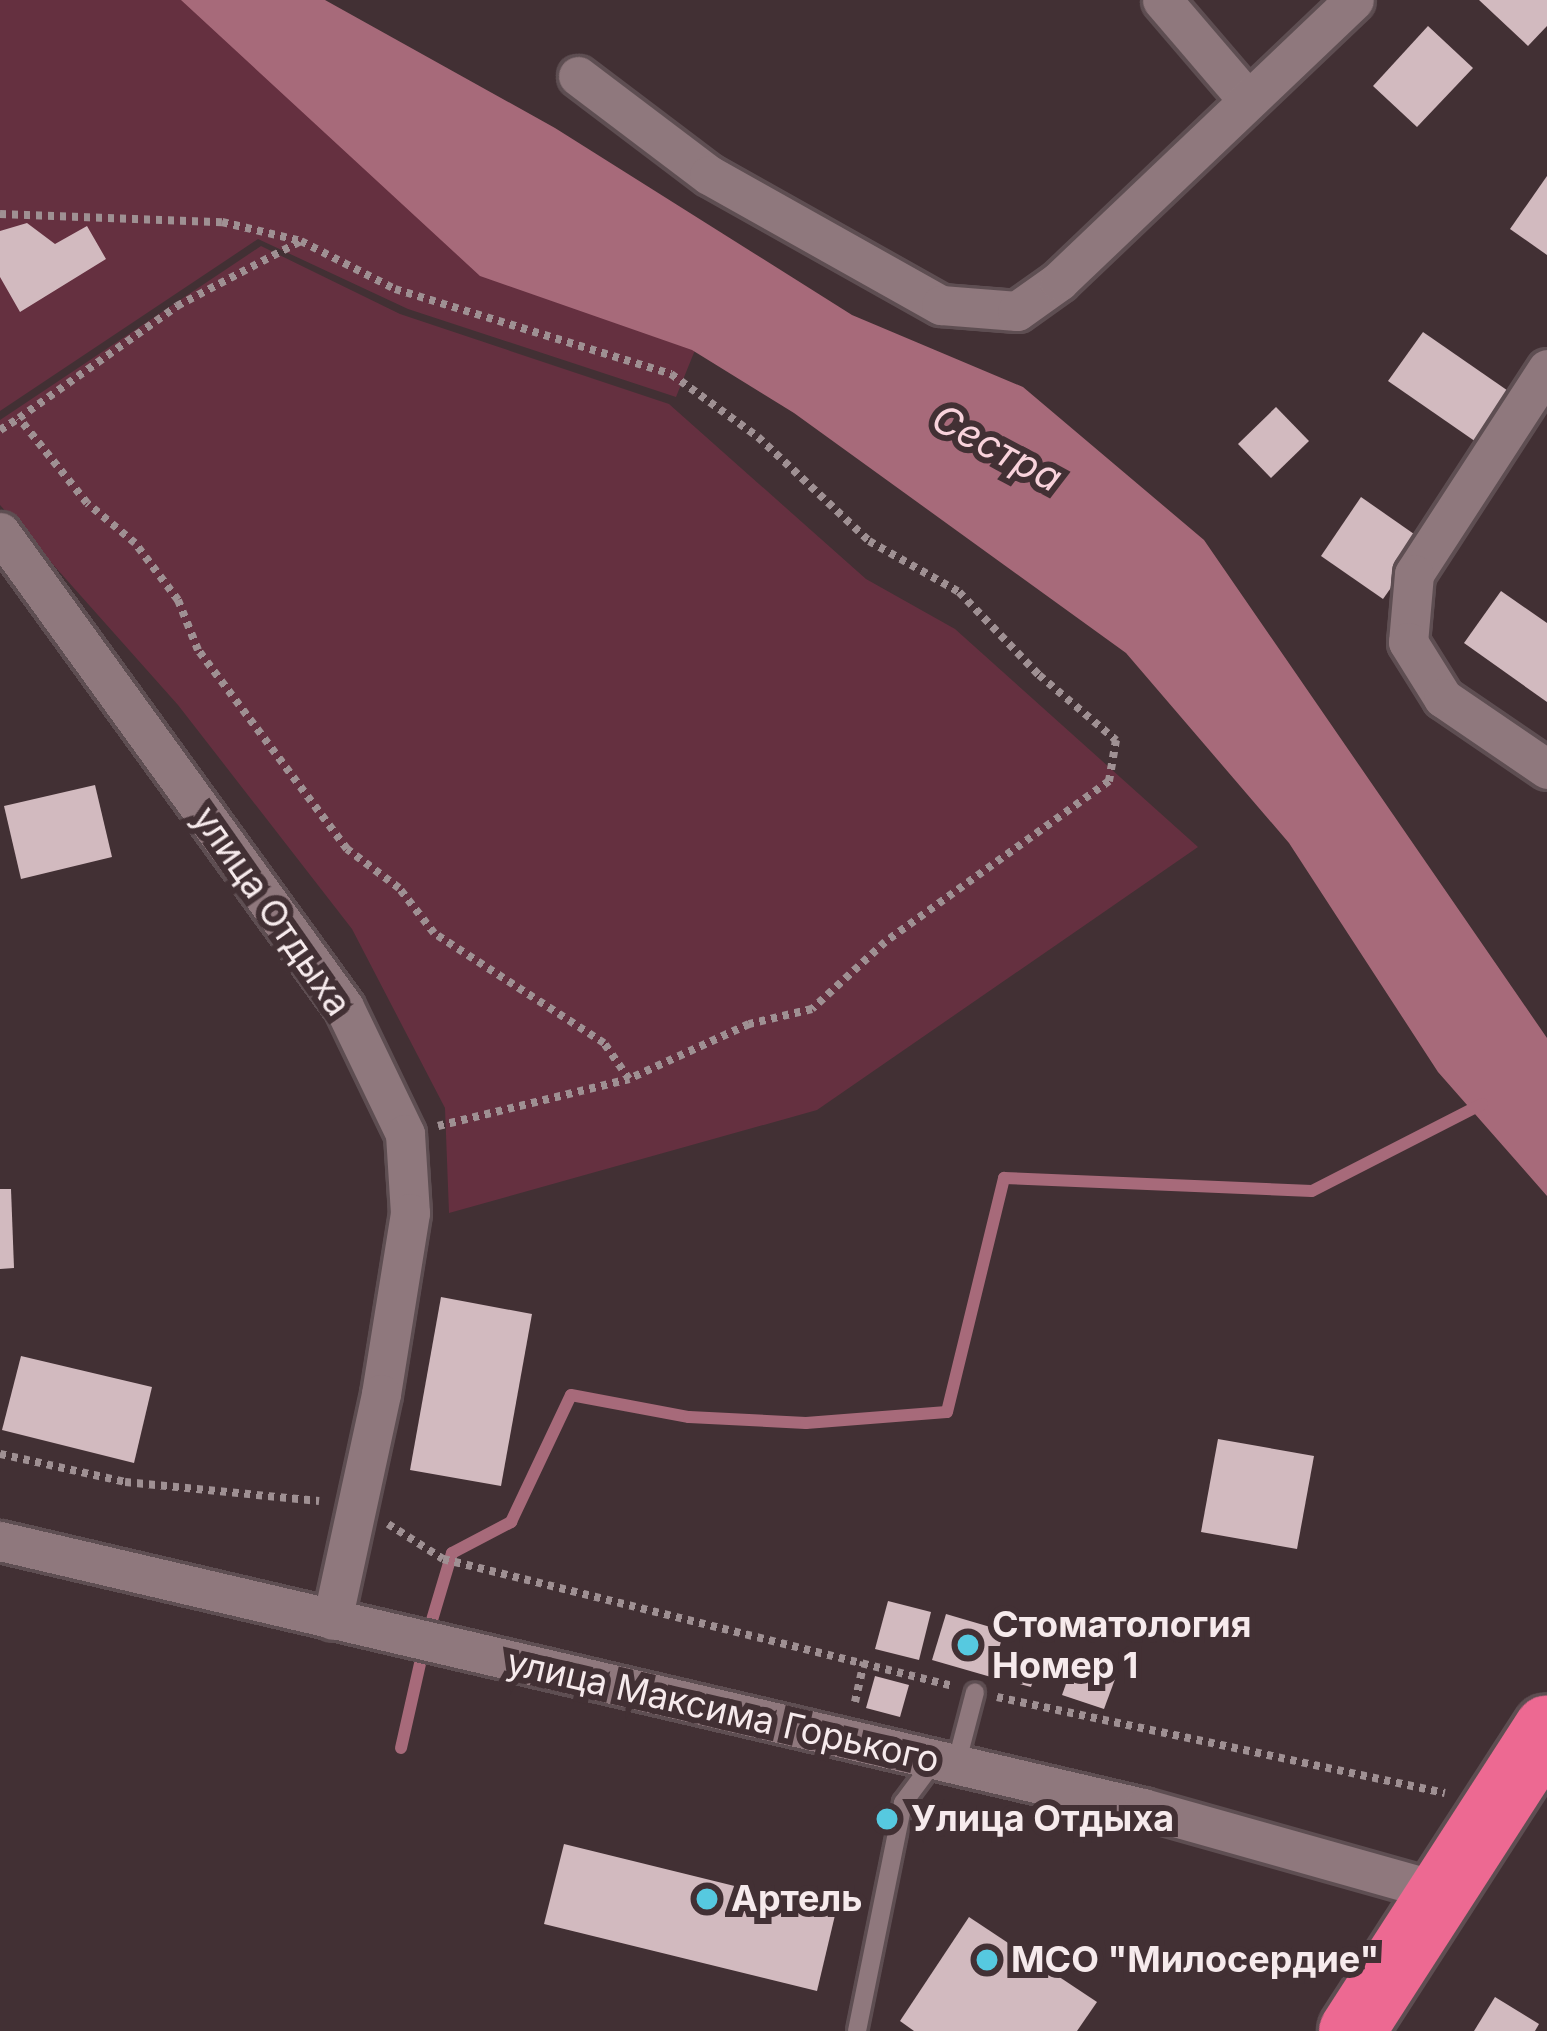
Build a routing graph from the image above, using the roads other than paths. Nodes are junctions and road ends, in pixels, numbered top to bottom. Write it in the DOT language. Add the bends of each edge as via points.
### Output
graph roads {
  1 [pos="1162,0"];
  2 [pos="1354,0"];
  3 [pos="578,76"];
  4 [pos="1245,98"];
  5 [pos="1547,369"];
  6 [pos="0,532"];
  7 [pos="1547,769"];
  8 [pos="0,1541"];
  9 [pos="332,1620"];
  10 [pos="975,1692"];
  11 [pos="1547,1728"];
  12 [pos="945,1762"];
  13 [pos="1442,1892"];
  14 [pos="857,2031"];
  15 [pos="1352,2031"];
  1 -- 4 [label="street"];
  2 -- 4 [label="street"];
  3 -- 4 [label="street" via="709,175 941,305 1017,311 1059,280"];
  5 -- 7 [label="street" via="1414,574 1408,642 1443,698"];
  6 -- 9 [label="street, улица Отдыха" via="344,1007 405,1134 410,1213"];
  8 -- 9 [label="street, улица Максима Горького"];
  9 -- 12 [label="street, улица Максима Горького"];
  10 -- 12 [label="lane"];
  11 -- 13 [label="highway"];
  12 -- 13 [label="street, улица Максима Горького" via="1271,1840"];
  12 -- 14 [label="lane" via="903,1803"];
  13 -- 15 [label="highway"];
}
